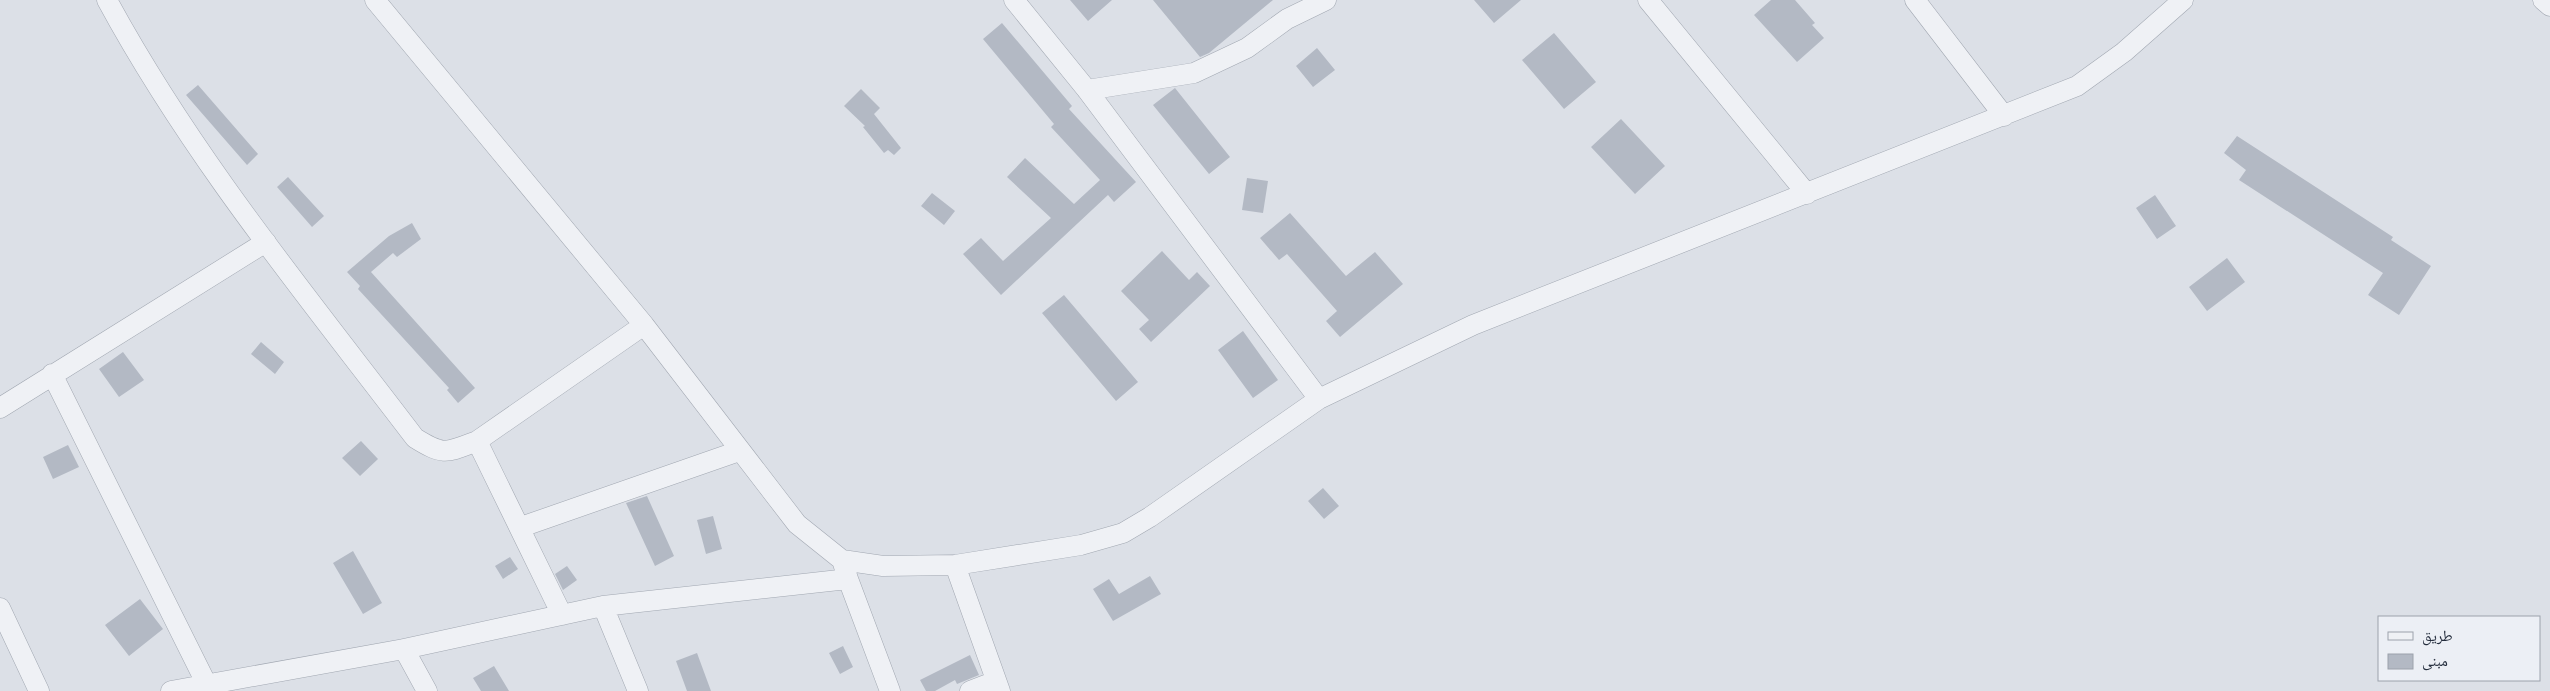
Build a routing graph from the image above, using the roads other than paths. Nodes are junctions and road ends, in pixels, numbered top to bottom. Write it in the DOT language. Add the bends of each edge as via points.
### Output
graph roads {
  1 [pos="107,0"];
  2 [pos="375,0"];
  3 [pos="1014,0"];
  4 [pos="1326,0"];
  5 [pos="1648,0"];
  6 [pos="1915,0"];
  7 [pos="2183,0"];
  8 [pos="2543,0"];
  9 [pos="2550,6"];
  10 [pos="1087,90"];
  11 [pos="2004,116"];
  12 [pos="1807,194"];
  13 [pos="266,242"];
  14 [pos="644,325"];
  15 [pos="52,374"];
  16 [pos="1319,399"];
  17 [pos="0,408"];
  18 [pos="477,441"];
  19 [pos="739,451"];
  20 [pos="521,527"];
  21 [pos="955,565"];
  22 [pos="845,569"];
  23 [pos="603,606"];
  24 [pos="0,608"];
  25 [pos="562,615"];
  26 [pos="404,649"];
  27 [pos="267,683"];
  28 [pos="998,686"];
  29 [pos="208,688"];
  30 [pos="39,691"];
  31 [pos="171,691"];
  32 [pos="427,691"];
  33 [pos="638,691"];
  34 [pos="890,691"];
  35 [pos="970,691"];
  1 -- 13 [label="street" via="166,103"];
  2 -- 14 [label="street"];
  3 -- 10 [label="street"];
  4 -- 10 [label="street" via="1287,19 1247,48 1194,73"];
  5 -- 12 [label="street"];
  6 -- 11 [label="street"];
  7 -- 11 [label="street" via="2124,52 2077,86"];
  8 -- 9 [label="street"];
  10 -- 16 [label="street"];
  11 -- 12 [label="street"];
  12 -- 16 [label="street" via="1473,325"];
  13 -- 15 [label="street"];
  13 -- 18 [label="street" via="414,438 436,451 453,450"];
  14 -- 18 [label="street"];
  14 -- 19 [label="street"];
  15 -- 17 [label="street"];
  15 -- 29 [label="street"];
  16 -- 21 [label="street" via="1123,533 1081,545"];
  18 -- 20 [label="street"];
  19 -- 20 [label="street"];
  19 -- 22 [label="street" via="797,524"];
  20 -- 25 [label="street"];
  21 -- 22 [label="street"];
  21 -- 28 [label="street"];
  22 -- 23 [label="street"];
  22 -- 34 [label="street"];
  23 -- 25 [label="street"];
  23 -- 33 [label="street"];
  24 -- 30 [label="street"];
  25 -- 26 [label="street"];
  26 -- 27 [label="street"];
  26 -- 32 [label="street"];
  27 -- 29 [label="street"];
  28 -- 35 [label="street"];
  29 -- 31 [label="street"];
}
